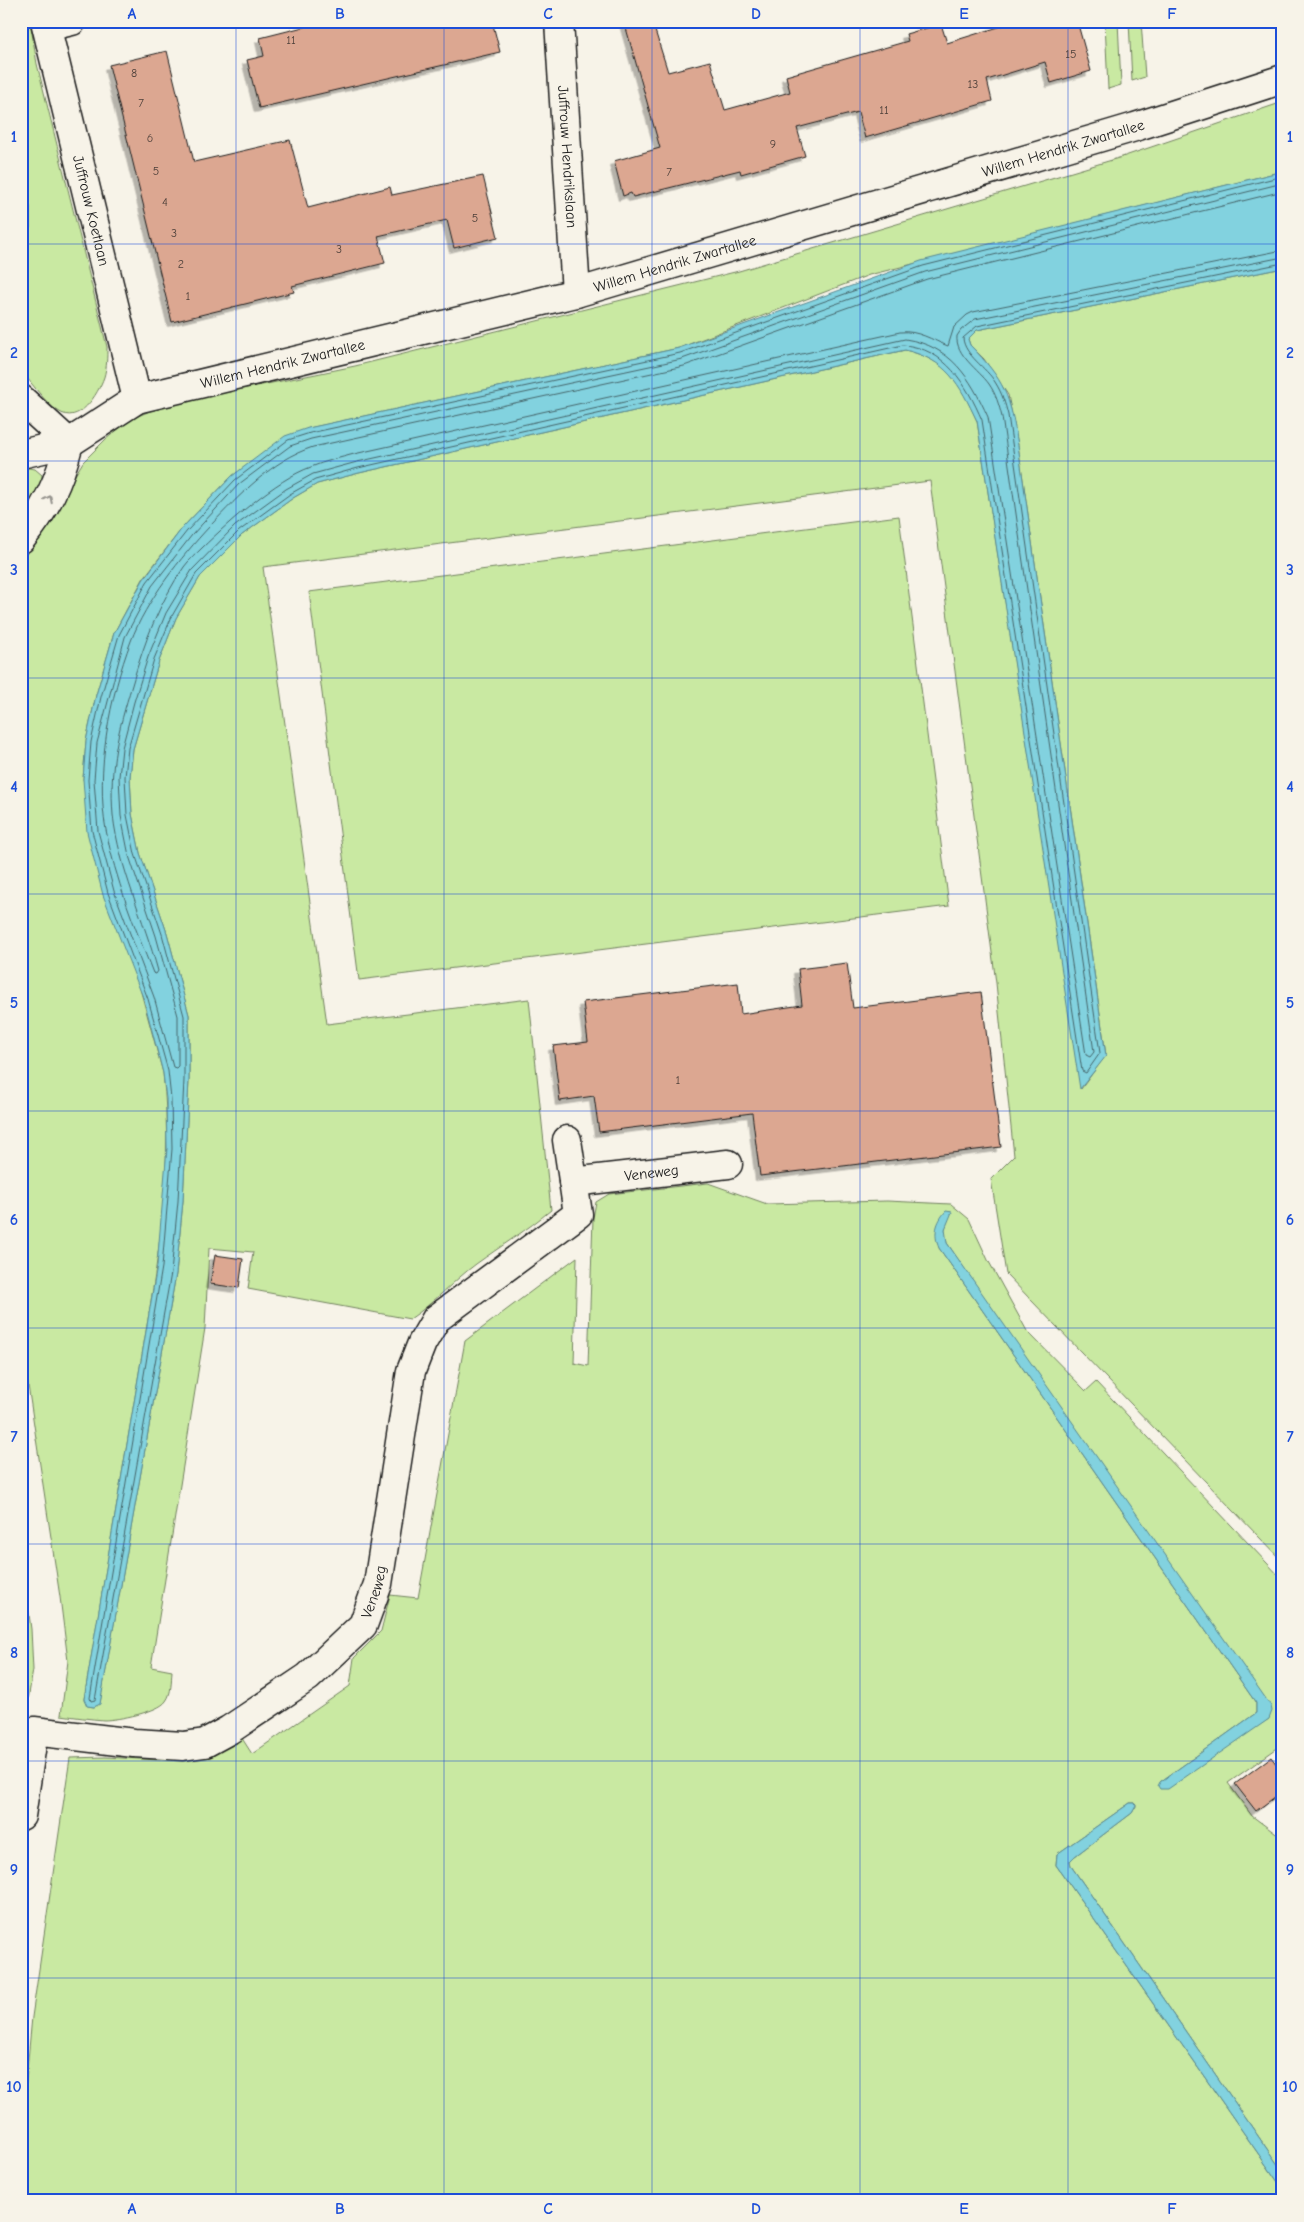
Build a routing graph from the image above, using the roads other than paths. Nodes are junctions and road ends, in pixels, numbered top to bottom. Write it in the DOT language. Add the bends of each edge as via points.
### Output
graph roads {
  1 [pos="559,21"];
  2 [pos="55,23"];
  3 [pos="1283,79"];
  4 [pos="576,293"];
  5 [pos="21,399"];
  6 [pos="137,399"];
  7 [pos="69,443"];
  8 [pos="21,454"];
  9 [pos="21,539"];
  10 [pos="567,1140"];
  11 [pos="728,1164"];
  12 [pos="573,1182"];
  13 [pos="21,1816"];
  1 -- 4 [label="street, Juffrouw Hendrikslaan"];
  2 -- 6 [label="street, Juffrouw Koetlaan"];
  3 -- 4 [label="street, Willem Hendrik Zwartallee" via="1135,127"];
  4 -- 6 [label="street, Willem Hendrik Zwartallee"];
  5 -- 7 [label="street"];
  6 -- 7 [label="street, Willem Hendrik Zwartallee"];
  7 -- 8 [label="street, Willem Hendrik Zwartallee"];
  9 -- 7 [label="street, one-way" via="48,502 63,468"];
  10 -- 12 [label="street, Veneweg"];
  11 -- 12 [label="street, Veneweg"];
  12 -- 13 [label="street, Veneweg" via="578,1214 436,1319 422,1342 411,1371 378,1584 363,1625 308,1677 205,1743 183,1746 134,1744 34,1731"];
}
